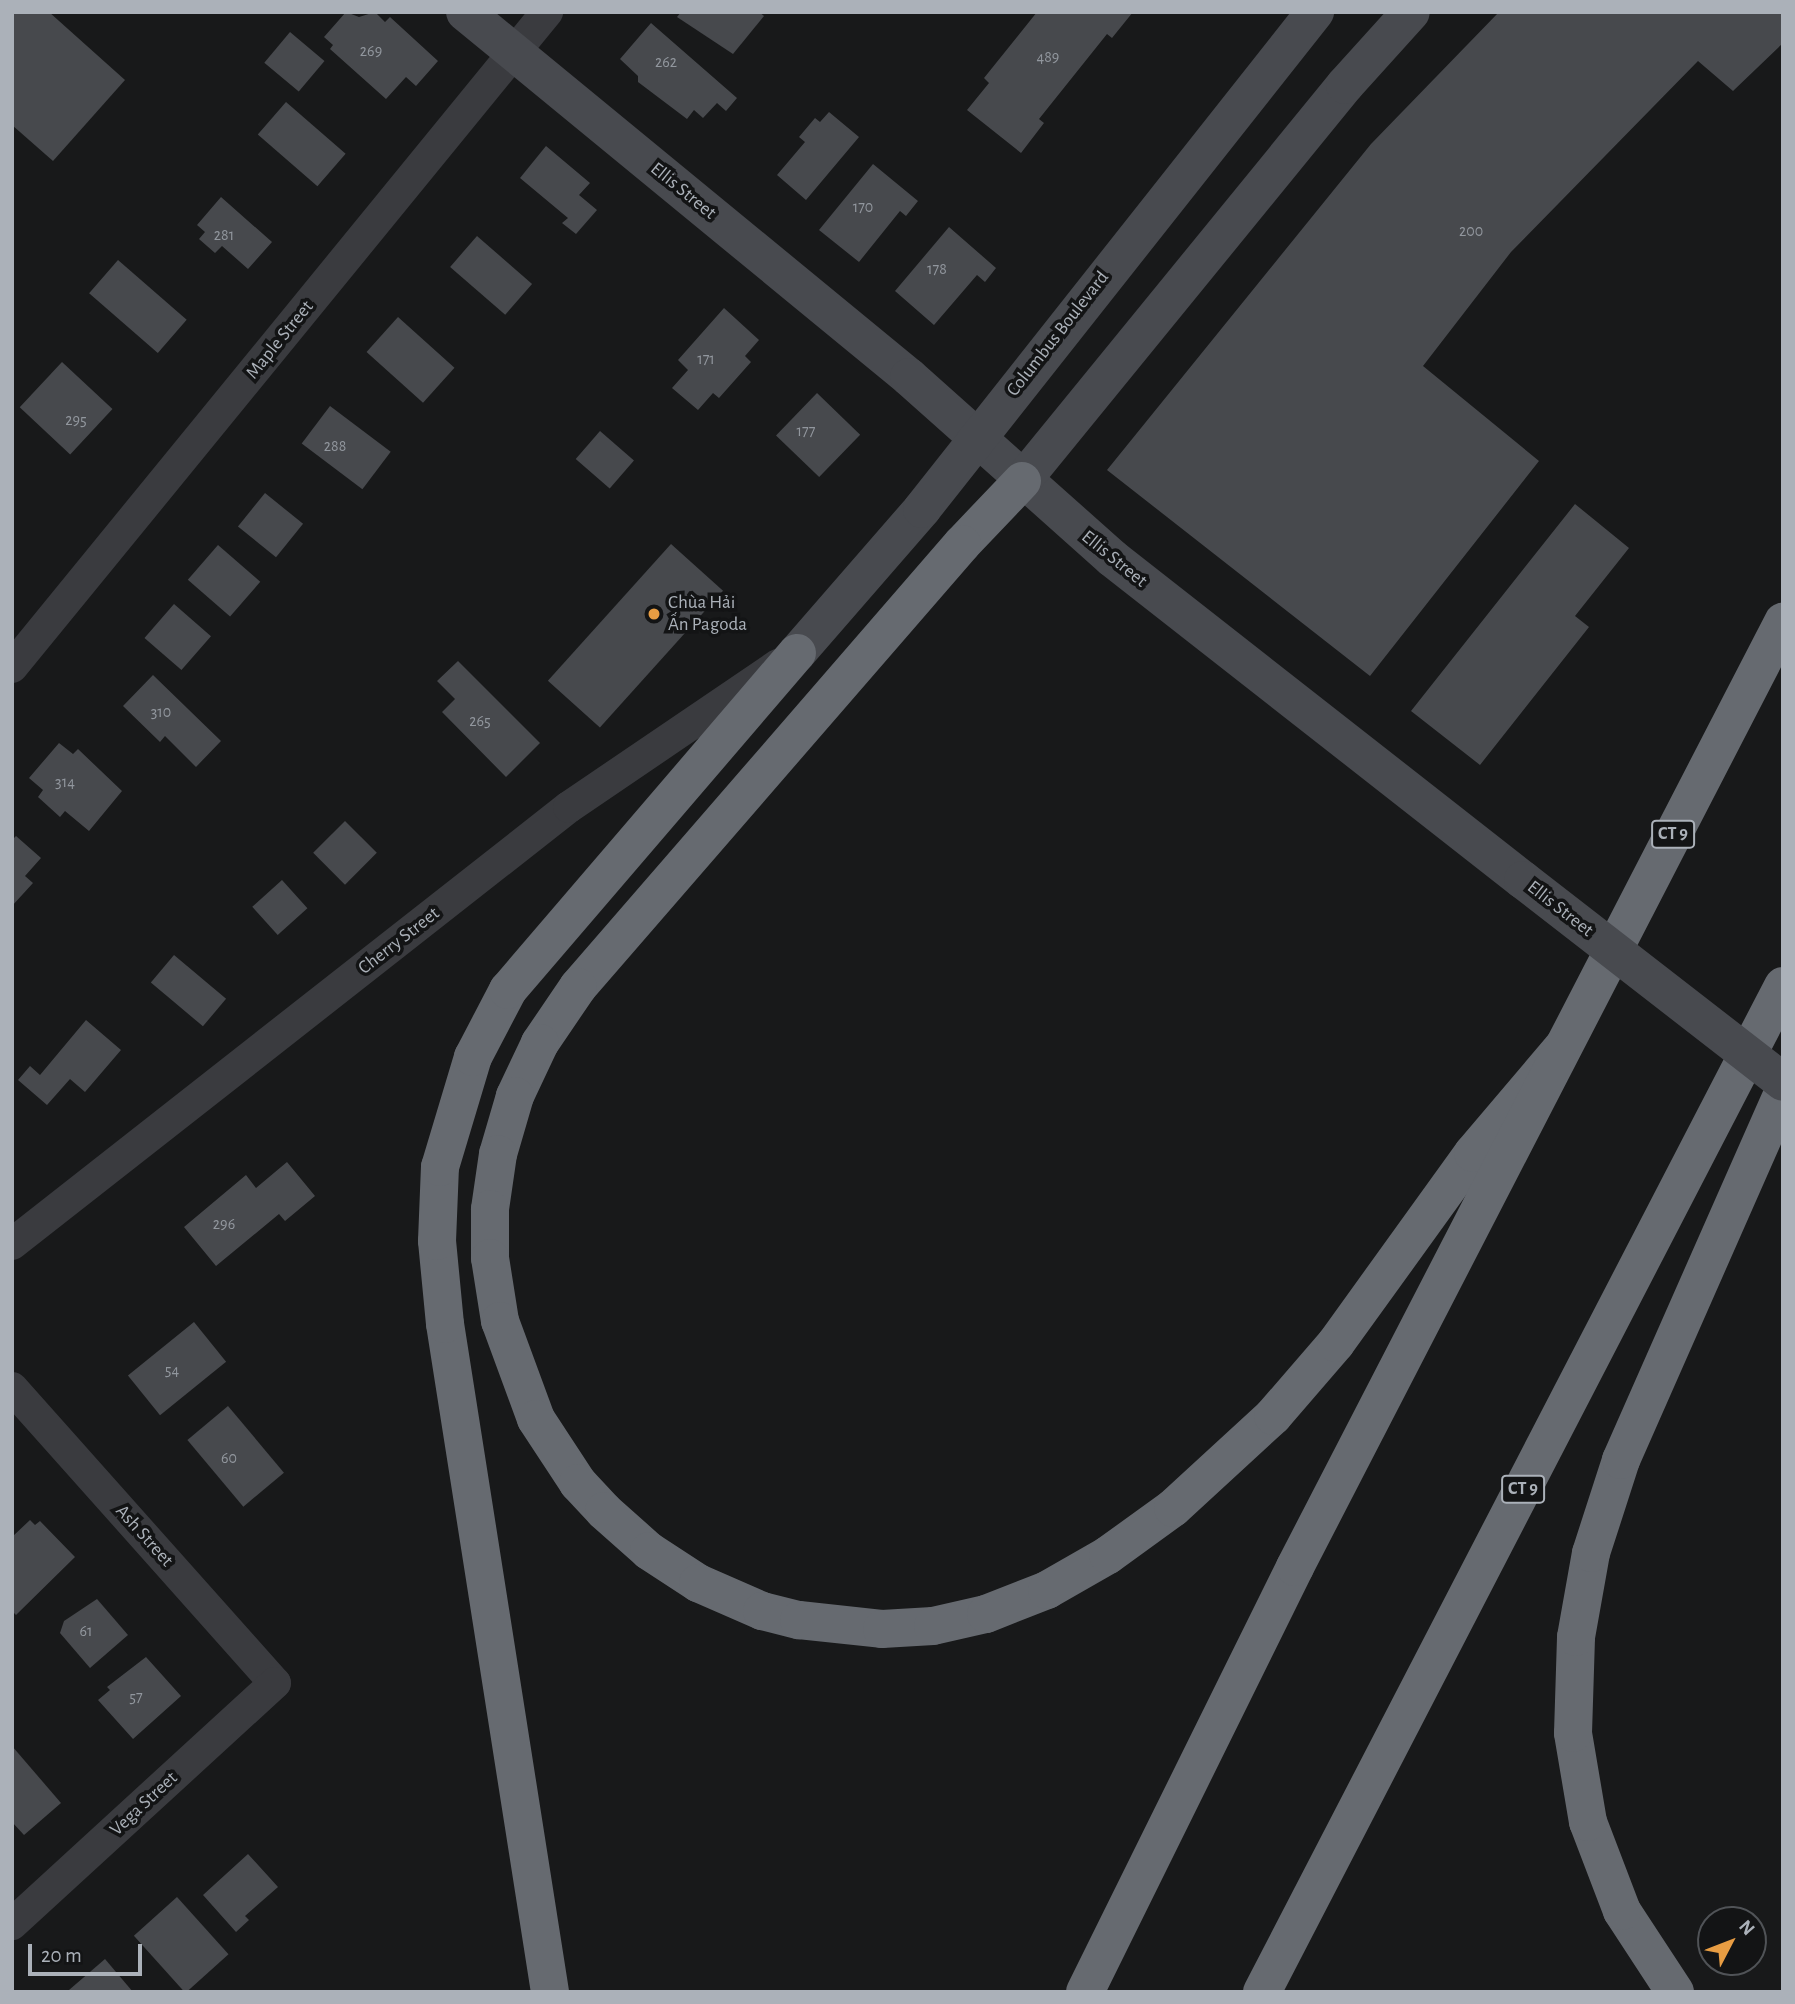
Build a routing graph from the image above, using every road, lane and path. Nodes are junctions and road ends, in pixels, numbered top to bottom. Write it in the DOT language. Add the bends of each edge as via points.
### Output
graph roads {
  1 [pos="465,12"];
  2 [pos="547,12"];
  3 [pos="1315,12"];
  4 [pos="1411,12"];
  5 [pos="515,52"];
  6 [pos="976,439"];
  7 [pos="1023,481"];
  8 [pos="1783,622"];
  9 [pos="797,653"];
  10 [pos="12,667"];
  11 [pos="1783,986"];
  12 [pos="1563,1047"];
  13 [pos="1783,1082"];
  14 [pos="1783,1093"];
  15 [pos="12,1244"];
  16 [pos="12,1388"];
  17 [pos="275,1684"];
  18 [pos="12,1924"];
  19 [pos="550,1992"];
  20 [pos="1085,1992"];
  21 [pos="1262,1992"];
  22 [pos="1675,1992"];
  1 -- 5 [label="street, Ellis Street"];
  2 -- 5 [label="street, Maple Street"];
  3 -- 6 [label="street, Columbus Boulevard"];
  4 -- 7 [label="street" via="1345,85"];
  5 -- 6 [label="street, Ellis Street" via="909,377"];
  5 -- 10 [label="street, Maple Street"];
  6 -- 7 [label="street, Ellis Street"];
  6 -- 9 [label="street, Columbus Boulevard"];
  7 -- 12 [label="highway" via="962,544 578,987 540,1043 519,1086 493,1176 490,1232 495,1298 506,1345 536,1419 578,1483 604,1511 649,1551 698,1583 762,1611 799,1620 872,1629 933,1626 986,1614 1047,1590 1108,1555 1173,1508 1273,1416 1336,1343 1472,1153"];
  7 -- 13 [label="street, Ellis Street, bridge" via="1154,593"];
  8 -- 12 [label="highway, CT 9"];
  9 -- 15 [label="street, Cherry Street" via="578,801"];
  9 -- 19 [label="highway" via="508,990 473,1057 440,1167 437,1241 445,1324"];
  11 -- 21 [label="highway, CT 9"];
  12 -- 20 [label="highway, CT 9" via="1295,1566"];
  14 -- 22 [label="highway" via="1621,1460 1591,1553 1576,1637 1573,1733 1588,1822 1622,1911"];
  16 -- 17 [label="street, Ash Street"];
  17 -- 18 [label="street, Vega Street"];
}
